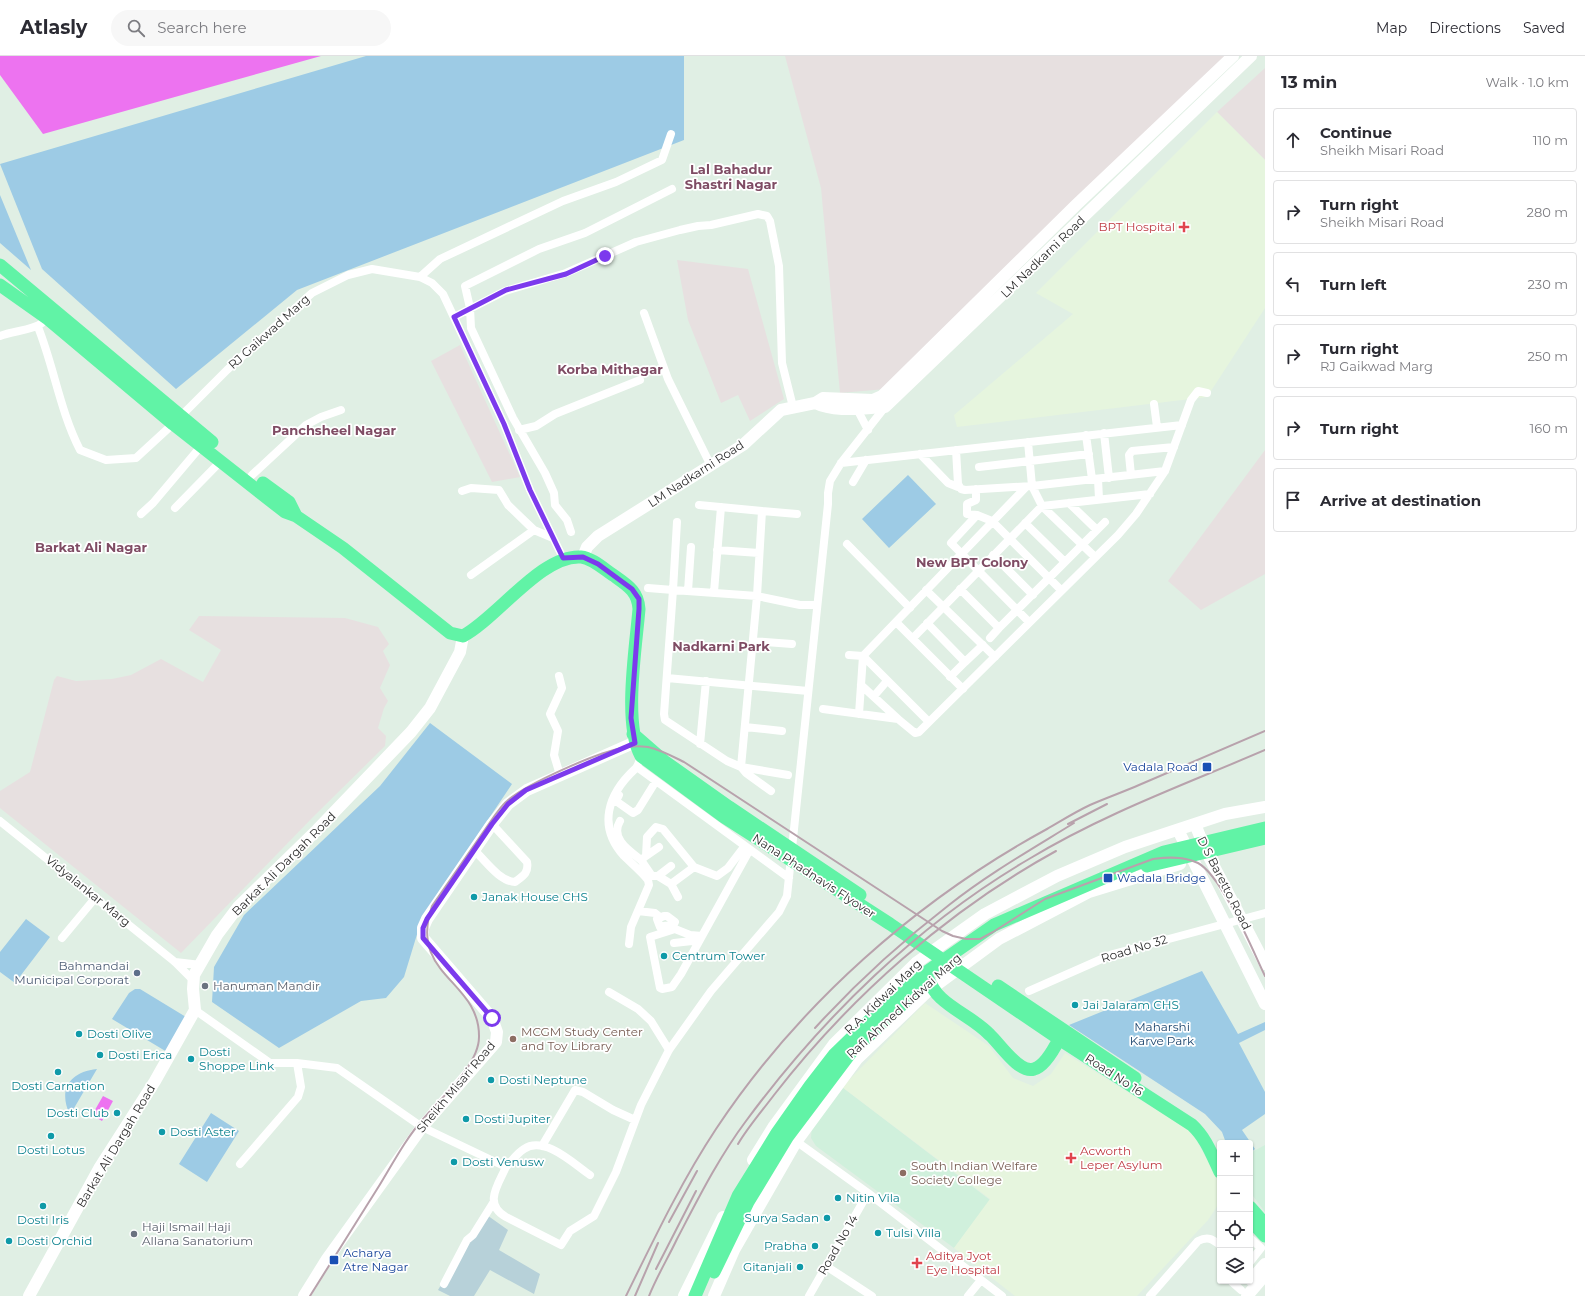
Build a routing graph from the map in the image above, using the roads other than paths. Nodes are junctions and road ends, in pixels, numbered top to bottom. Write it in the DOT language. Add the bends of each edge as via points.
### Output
graph roads {
  1 [pos="1233,56"];
  2 [pos="1251,56"];
  3 [pos="671,134"];
  4 [pos="672,189"];
  5 [pos="0,265"];
  6 [pos="420,277"];
  7 [pos="0,284"];
  8 [pos="470,308"];
  9 [pos="644,313"];
  10 [pos="454,317"];
  11 [pos="47,319"];
  12 [pos="0,336"];
  13 [pos="915,370"];
  14 [pos="640,380"];
  15 [pos="1207,393"];
  16 [pos="816,403"];
  17 [pos="881,403"];
  18 [pos="1154,404"];
  19 [pos="793,407"];
  20 [pos="857,409"];
  21 [pos="341,410"];
  22 [pos="177,420"];
  23 [pos="1182,425"];
  24 [pos="1157,426"];
  25 [pos="519,430"];
  26 [pos="868,430"];
  27 [pos="1104,433"];
  28 [pos="1086,435"];
  29 [pos="1028,442"];
  30 [pos="202,445"];
  31 [pos="1174,447"];
  32 [pos="956,450"];
  33 [pos="920,454"];
  34 [pos="1089,454"];
  35 [pos="222,460"];
  36 [pos="866,460"];
  37 [pos="1030,461"];
  38 [pos="841,463"];
  39 [pos="711,466"];
  40 [pos="979,467"];
  41 [pos="1165,471"];
  42 [pos="252,475"];
  43 [pos="1132,475"];
  44 [pos="1109,478"];
  45 [pos="1095,479"];
  46 [pos="853,482"];
  47 [pos="1029,486"];
  48 [pos="958,487"];
  49 [pos="976,489"];
  50 [pos="462,491"];
  51 [pos="1150,494"];
  52 [pos="1100,499"];
  53 [pos="1069,503"];
  54 [pos="699,505"];
  55 [pos="1042,506"];
  56 [pos="721,507"];
  57 [pos="176,508"];
  58 [pos="762,511"];
  59 [pos="141,514"];
  60 [pos="797,514"];
  61 [pos="977,515"];
  62 [pos="296,516"];
  63 [pos="992,521"];
  64 [pos="677,522"];
  65 [pos="1105,522"];
  66 [pos="1025,523"];
  67 [pos="534,530"];
  68 [pos="1097,530"];
  69 [pos="571,532"];
  70 [pos="553,538"];
  71 [pos="1010,538"];
  72 [pos="847,544"];
  73 [pos="1082,545"];
  74 [pos="691,547"];
  75 [pos="717,550"];
  76 [pos="759,553"];
  77 [pos="961,554"];
  78 [pos="993,555"];
  79 [pos="583,557"];
  80 [pos="1095,557"];
  81 [pos="563,558"];
  82 [pos="1065,562"];
  83 [pos="978,571"];
  84 [pos="471,575"];
  85 [pos="1049,578"];
  86 [pos="648,588"];
  87 [pos="960,588"];
  88 [pos="673,590"];
  89 [pos="926,590"];
  90 [pos="1061,590"];
  91 [pos="688,591"];
  92 [pos="714,592"];
  93 [pos="1032,595"];
  94 [pos="757,596"];
  95 [pos="817,605"];
  96 [pos="943,606"];
  97 [pos="910,608"];
  98 [pos="1017,610"];
  99 [pos="896,622"];
  100 [pos="1029,622"];
  101 [pos="927,623"];
  102 [pos="999,628"];
  103 [pos="463,636"];
  104 [pos="913,638"];
  105 [pos="990,638"];
  106 [pos="753,641"];
  107 [pos="792,644"];
  108 [pos="983,645"];
  109 [pos="849,655"];
  110 [pos="863,656"];
  111 [pos="995,657"];
  112 [pos="965,662"];
  113 [pos="558,676"];
  114 [pos="950,677"];
  115 [pos="667,678"];
  116 [pos="706,681"];
  117 [pos="888,681"];
  118 [pos="861,685"];
  119 [pos="749,686"];
  120 [pos="962,689"];
  121 [pos="808,691"];
  122 [pos="874,696"];
  123 [pos="823,709"];
  124 [pos="859,714"];
  125 [pos="898,719"];
  126 [pos="928,722"];
  127 [pos="745,727"];
  128 [pos="782,731"];
  129 [pos="636,739"];
  130 [pos="700,744"];
  131 [pos="642,760"];
  132 [pos="741,767"];
  133 [pos="659,770"];
  134 [pos="560,775"];
  135 [pos="788,775"];
  136 [pos="771,790"];
  137 [pos="1265,808"];
  138 [pos="0,820"];
  139 [pos="620,821"];
  140 [pos="492,824"];
  141 [pos="1195,824"];
  142 [pos="1265,828"];
  143 [pos="1178,830"];
  144 [pos="1265,838"];
  145 [pos="1265,843"];
  146 [pos="659,847"];
  147 [pos="747,849"];
  148 [pos="1206,849"];
  149 [pos="474,850"];
  150 [pos="1190,853"];
  151 [pos="643,858"];
  152 [pos="671,866"];
  153 [pos="694,867"];
  154 [pos="658,876"];
  155 [pos="789,878"];
  156 [pos="671,884"];
  157 [pos="96,897"];
  158 [pos="678,897"];
  159 [pos="638,911"];
  160 [pos="1265,913"];
  161 [pos="658,916"];
  162 [pos="1242,918"];
  163 [pos="1225,923"];
  164 [pos="702,936"];
  165 [pos="62,938"];
  166 [pos="674,943"];
  167 [pos="629,944"];
  168 [pos="175,962"];
  169 [pos="1265,964"];
  170 [pos="201,965"];
  171 [pos="925,976"];
  172 [pos="194,980"];
  173 [pos="993,988"];
  174 [pos="609,992"];
  175 [pos="1030,992"];
  176 [pos="1265,1004"];
  177 [pos="195,1010"];
  178 [pos="1059,1040"];
  179 [pos="668,1050"];
  180 [pos="297,1063"];
  181 [pos="1178,1111"];
  182 [pos="635,1120"];
  183 [pos="422,1127"];
  184 [pos="784,1133"];
  185 [pos="1217,1145"];
  186 [pos="542,1146"];
  187 [pos="240,1164"];
  188 [pos="1217,1166"];
  189 [pos="506,1167"];
  190 [pos="590,1175"];
  191 [pos="868,1193"];
  192 [pos="494,1203"];
  193 [pos="1253,1210"];
  194 [pos="1253,1223"];
  195 [pos="1265,1224"];
  196 [pos="1265,1236"];
  197 [pos="1253,1241"];
  198 [pos="1217,1243"];
  199 [pos="826,1266"];
  200 [pos="1253,1266"];
  201 [pos="981,1280"];
  202 [pos="444,1284"];
  203 [pos="29,1296"];
  204 [pos="304,1296"];
  205 [pos="684,1296"];
  206 [pos="695,1296"];
  207 [pos="704,1296"];
  208 [pos="714,1296"];
  209 [pos="809,1296"];
  210 [pos="872,1296"];
  211 [pos="968,1296"];
  212 [pos="1002,1296"];
  213 [pos="1150,1296"];
  1 -- 13 [label="street, LM Nadkarni Road" via="1079,202"];
  2 -- 13 [label="street, LM Nadkarni Road" via="1094,208"];
  3 -- 6 [label="street" via="662,160 616,182 563,201 440,259"];
  4 -- 8 [label="street" via="585,233 538,249 465,286"];
  5 -- 11 [label="main road"];
  6 -- 10 [label="street, RJ Gaikwad Marg" via="432,283 442,294"];
  6 -- 22 [label="street, RJ Gaikwad Marg" via="372,269 348,275 312,293 227,370"];
  7 -- 11 [label="main road"];
  8 -- 10 [label="street"];
  8 -- 19 [label="street" via="506,290 566,274 636,242 698,226 763,215 770,221 779,266 782,363"];
  8 -- 25 [label="street" via="471,328"];
  9 -- 39 [label="street" via="668,379"];
  10 -- 70 [label="street, RJ Gaikwad Marg"];
  11 -- 12 [label="street"];
  11 -- 22 [label="main road"];
  11 -- 22 [label="street, RJ Gaikwad Marg" via="49,354 70,430 80,450 106,460 136,458"];
  13 -- 17 [label="street, LM Nadkarni Road"];
  14 -- 25 [label="street" via="555,414 536,426"];
  15 -- 23 [label="street" via="1196,393"];
  16 -- 17 [label="street, LM Nadkarni Road" via="823,398"];
  16 -- 19 [label="street, LM Nadkarni Road"];
  16 -- 20 [label="street, LM Nadkarni Road" via="823,407"];
  17 -- 20 [label="street, LM Nadkarni Road"];
  17 -- 26 [label="street"];
  18 -- 24 [label="street"];
  19 -- 39 [label="street, LM Nadkarni Road" via="781,410 743,445"];
  20 -- 26 [label="street"];
  21 -- 42 [label="street" via="306,425"];
  22 -- 30 [label="main road"];
  22 -- 42 [label="main road"];
  23 -- 24 [label="street"];
  23 -- 31 [label="street"];
  24 -- 27 [label="street"];
  25 -- 69 [label="street" via="545,473 554,493 555,505 567,520"];
  26 -- 38 [label="street"];
  27 -- 28 [label="street"];
  27 -- 44 [label="street"];
  28 -- 29 [label="street"];
  28 -- 34 [label="street"];
  29 -- 32 [label="street"];
  29 -- 37 [label="street"];
  30 -- 35 [label="main road"];
  30 -- 59 [label="street"];
  31 -- 41 [label="street"];
  31 -- 43 [label="street" via="1132,452"];
  32 -- 33 [label="street"];
  32 -- 48 [label="street"];
  33 -- 36 [label="street"];
  33 -- 48 [label="street" via="948,482"];
  34 -- 37 [label="street"];
  34 -- 45 [label="street"];
  35 -- 57 [label="street"];
  35 -- 62 [label="main road" via="285,512"];
  36 -- 38 [label="street"];
  36 -- 46 [label="street"];
  37 -- 40 [label="street"];
  37 -- 47 [label="street"];
  38 -- 95 [label="street" via="830,481"];
  39 -- 79 [label="street, LM Nadkarni Road" via="598,536 587,547"];
  41 -- 43 [label="street"];
  41 -- 51 [label="street"];
  42 -- 62 [label="main road" via="289,502"];
  43 -- 44 [label="street"];
  44 -- 45 [label="street"];
  45 -- 47 [label="street"];
  45 -- 52 [label="street"];
  47 -- 49 [label="street"];
  47 -- 55 [label="street"];
  47 -- 63 [label="street"];
  48 -- 49 [label="street" via="965,490"];
  49 -- 61 [label="street" via="976,500 967,504 967,514"];
  50 -- 67 [label="street" via="472,488 498,490 508,505"];
  51 -- 52 [label="street"];
  51 -- 80 [label="street" via="1131,520"];
  52 -- 53 [label="street"];
  53 -- 55 [label="street"];
  53 -- 68 [label="street"];
  54 -- 56 [label="street"];
  55 -- 66 [label="street"];
  55 -- 73 [label="street"];
  56 -- 58 [label="street"];
  56 -- 75 [label="street"];
  58 -- 60 [label="street"];
  58 -- 76 [label="street"];
  61 -- 63 [label="street"];
  61 -- 77 [label="street" via="951,541"];
  62 -- 103 [label="main road" via="343,548 450,633"];
  63 -- 71 [label="street"];
  63 -- 77 [label="street"];
  64 -- 88 [label="street"];
  65 -- 68 [label="street"];
  66 -- 71 [label="street"];
  66 -- 82 [label="street"];
  67 -- 70 [label="street"];
  67 -- 84 [label="street"];
  68 -- 73 [label="street"];
  70 -- 81 [label="street, RJ Gaikwad Marg"];
  71 -- 78 [label="street"];
  71 -- 85 [label="street"];
  72 -- 97 [label="street"];
  73 -- 80 [label="street"];
  73 -- 82 [label="street"];
  74 -- 91 [label="street"];
  75 -- 76 [label="street"];
  75 -- 92 [label="street"];
  76 -- 94 [label="street"];
  77 -- 83 [label="street"];
  77 -- 89 [label="street"];
  78 -- 83 [label="street"];
  78 -- 93 [label="street"];
  79 -- 81 [label="main road"];
  79 -- 129 [label="main road" via="598,564 632,589 639,599 631,718"];
  80 -- 90 [label="street"];
  81 -- 103 [label="main road" via="520,587 476,629"];
  82 -- 85 [label="street"];
  83 -- 87 [label="street"];
  83 -- 98 [label="street"];
  85 -- 90 [label="street"];
  85 -- 93 [label="street"];
  86 -- 88 [label="street"];
  87 -- 96 [label="street"];
  87 -- 102 [label="street"];
  88 -- 91 [label="street"];
  88 -- 115 [label="street"];
  89 -- 96 [label="street"];
  89 -- 97 [label="street"];
  90 -- 100 [label="street"];
  91 -- 92 [label="street"];
  92 -- 94 [label="street"];
  93 -- 98 [label="street"];
  94 -- 95 [label="street" via="800,605"];
  94 -- 106 [label="street"];
  95 -- 121 [label="street"];
  96 -- 101 [label="street"];
  96 -- 108 [label="street"];
  97 -- 99 [label="street"];
  98 -- 100 [label="street"];
  98 -- 102 [label="street"];
  99 -- 104 [label="street"];
  99 -- 110 [label="street"];
  100 -- 111 [label="street"];
  101 -- 104 [label="street"];
  101 -- 112 [label="street"];
  102 -- 105 [label="street"];
  103 -- 170 [label="street, Barkat Ali Dargah Road" via="460,652 430,708 351,795 238,907 217,935"];
  104 -- 114 [label="street"];
  106 -- 107 [label="street"];
  106 -- 119 [label="street"];
  108 -- 111 [label="street"];
  108 -- 112 [label="street"];
  109 -- 110 [label="street"];
  110 -- 117 [label="street"];
  110 -- 118 [label="street"];
  111 -- 120 [label="street"];
  112 -- 114 [label="street"];
  113 -- 134 [label="street" via="562,688 550,714 558,731 554,755"];
  114 -- 120 [label="street"];
  115 -- 116 [label="street"];
  115 -- 130 [label="street" via="665,720"];
  116 -- 119 [label="street"];
  116 -- 130 [label="street"];
  117 -- 122 [label="street"];
  117 -- 126 [label="street"];
  118 -- 122 [label="street"];
  118 -- 124 [label="street"];
  119 -- 121 [label="street"];
  119 -- 127 [label="street"];
  120 -- 126 [label="street"];
  121 -- 155 [label="street"];
  122 -- 125 [label="street"];
  123 -- 124 [label="street"];
  124 -- 125 [label="street"];
  125 -- 126 [label="street" via="915,733"];
  127 -- 128 [label="street"];
  127 -- 132 [label="street"];
  129 -- 131 [label="main road"];
  129 -- 134 [label="street, Sheikh Misari Road"];
  130 -- 132 [label="street"];
  131 -- 133 [label="main road, Nana Phadnavis Flyover"];
  131 -- 133 [label="street" via="617,799 618,804 631,812 636,812"];
  131 -- 159 [label="street" via="616,793 608,811 608,824 616,845 648,880 649,885"];
  132 -- 135 [label="street"];
  132 -- 136 [label="street"];
  133 -- 147 [label="street"];
  133 -- 173 [label="main road, Nana Phadnavis Flyover" via="724,817"];
  134 -- 140 [label="street, Sheikh Misari Road" via="521,793"];
  137 -- 141 [label="street, R.A. Kidwai Marg" via="1225,814"];
  138 -- 157 [label="street, Vidyalankar Marg"];
  139 -- 151 [label="street" via="616,832 621,842"];
  140 -- 149 [label="street, Sheikh Misari Road"];
  140 -- 149 [label="street" via="527,862 526,874 515,882 509,882"];
  141 -- 143 [label="street, R.A. Kidwai Marg"];
  141 -- 148 [label="street, D S Baretto Road"];
  142 -- 148 [label="main road"];
  143 -- 150 [label="street, D S Baretto Road"];
  143 -- 171 [label="street, R.A. Kidwai Marg" via="1056,876 985,914"];
  144 -- 148 [label="main road"];
  145 -- 148 [label="street"];
  146 -- 151 [label="street"];
  147 -- 153 [label="street" via="714,879"];
  147 -- 155 [label="street"];
  147 -- 164 [label="street"];
  148 -- 150 [label="main road"];
  148 -- 162 [label="street, D S Baretto Road"];
  149 -- 183 [label="street, Sheikh Misari Road" via="427,919 423,928 423,938 492,1018 497,1032 496,1042"];
  150 -- 163 [label="street, D S Baretto Road"];
  150 -- 171 [label="main road" via="1164,852 994,925"];
  151 -- 153 [label="street" via="647,837 653,829 660,827"];
  151 -- 154 [label="street" via="652,876"];
  152 -- 154 [label="street"];
  153 -- 156 [label="street"];
  154 -- 156 [label="street"];
  155 -- 179 [label="street" via="787,896 779,912 711,991"];
  156 -- 158 [label="street"];
  157 -- 165 [label="street"];
  157 -- 168 [label="street, Vidyalankar Marg"];
  159 -- 161 [label="street"];
  159 -- 167 [label="street" via="631,927"];
  160 -- 162 [label="street, Road No 32"];
  162 -- 163 [label="street, Road No 32"];
  162 -- 169 [label="street, D S Baretto Road"];
  163 -- 175 [label="street, Road No 32" via="1113,954"];
  163 -- 176 [label="street, D S Baretto Road"];
  164 -- 164 [label="street" via="674,985 665,990 660,988 650,937 675,929 690,935"];
  164 -- 166 [label="street" via="692,941"];
  168 -- 170 [label="street"];
  168 -- 172 [label="street, Vidyalankar Marg"];
  170 -- 172 [label="street, Barkat Ali Dargah Road" via="194,975"];
  171 -- 178 [label="main road" via="942,999 990,1034 1015,1062 1026,1069 1034,1070 1042,1063"];
  171 -- 184 [label="street, R.A. Kidwai Marg" via="857,1059"];
  171 -- 184 [label="main road" via="873,1017 834,1055"];
  172 -- 177 [label="street, Barkat Ali Dargah Road"];
  173 -- 178 [label="main road, Road No 16"];
  173 -- 181 [label="main road, Road No 16"];
  174 -- 179 [label="street" via="638,1009 651,1021"];
  177 -- 180 [label="street" via="270,1063"];
  177 -- 203 [label="street, Barkat Ali Dargah Road" via="155,1081 100,1167"];
  178 -- 181 [label="main road, Road No 16"];
  179 -- 182 [label="street" via="640,1104"];
  180 -- 183 [label="street" via="337,1068"];
  180 -- 187 [label="street" via="300,1087 298,1097"];
  181 -- 185 [label="main road, Road No 16" via="1208,1128"];
  181 -- 188 [label="main road, Road No 16" via="1201,1134"];
  182 -- 186 [label="street" via="584,1092 575,1090"];
  182 -- 192 [label="street" via="616,1172 594,1216 570,1231 560,1245 498,1213"];
  183 -- 189 [label="street"];
  183 -- 204 [label="street, Sheikh Misari Road" via="327,1259"];
  184 -- 191 [label="street"];
  184 -- 205 [label="street, R.A. Kidwai Marg" via="742,1178"];
  184 -- 206 [label="main road" via="738,1196"];
  184 -- 207 [label="main road"];
  184 -- 208 [label="street, R.A. Kidwai Marg"];
  186 -- 189 [label="street" via="525,1148"];
  186 -- 190 [label="street" via="554,1149"];
  189 -- 192 [label="street"];
  191 -- 199 [label="street, Road No 14"];
  191 -- 201 [label="street"];
  192 -- 202 [label="street" via="467,1240"];
  193 -- 195 [label="main road"];
  194 -- 196 [label="main road"];
  197 -- 200 [label="street" via="1261,1248"];
  198 -- 213 [label="street" via="1205,1238 1198,1241"];
  199 -- 209 [label="street, Road No 14"];
  199 -- 210 [label="street"];
  201 -- 211 [label="street"];
  201 -- 212 [label="street"];
}
